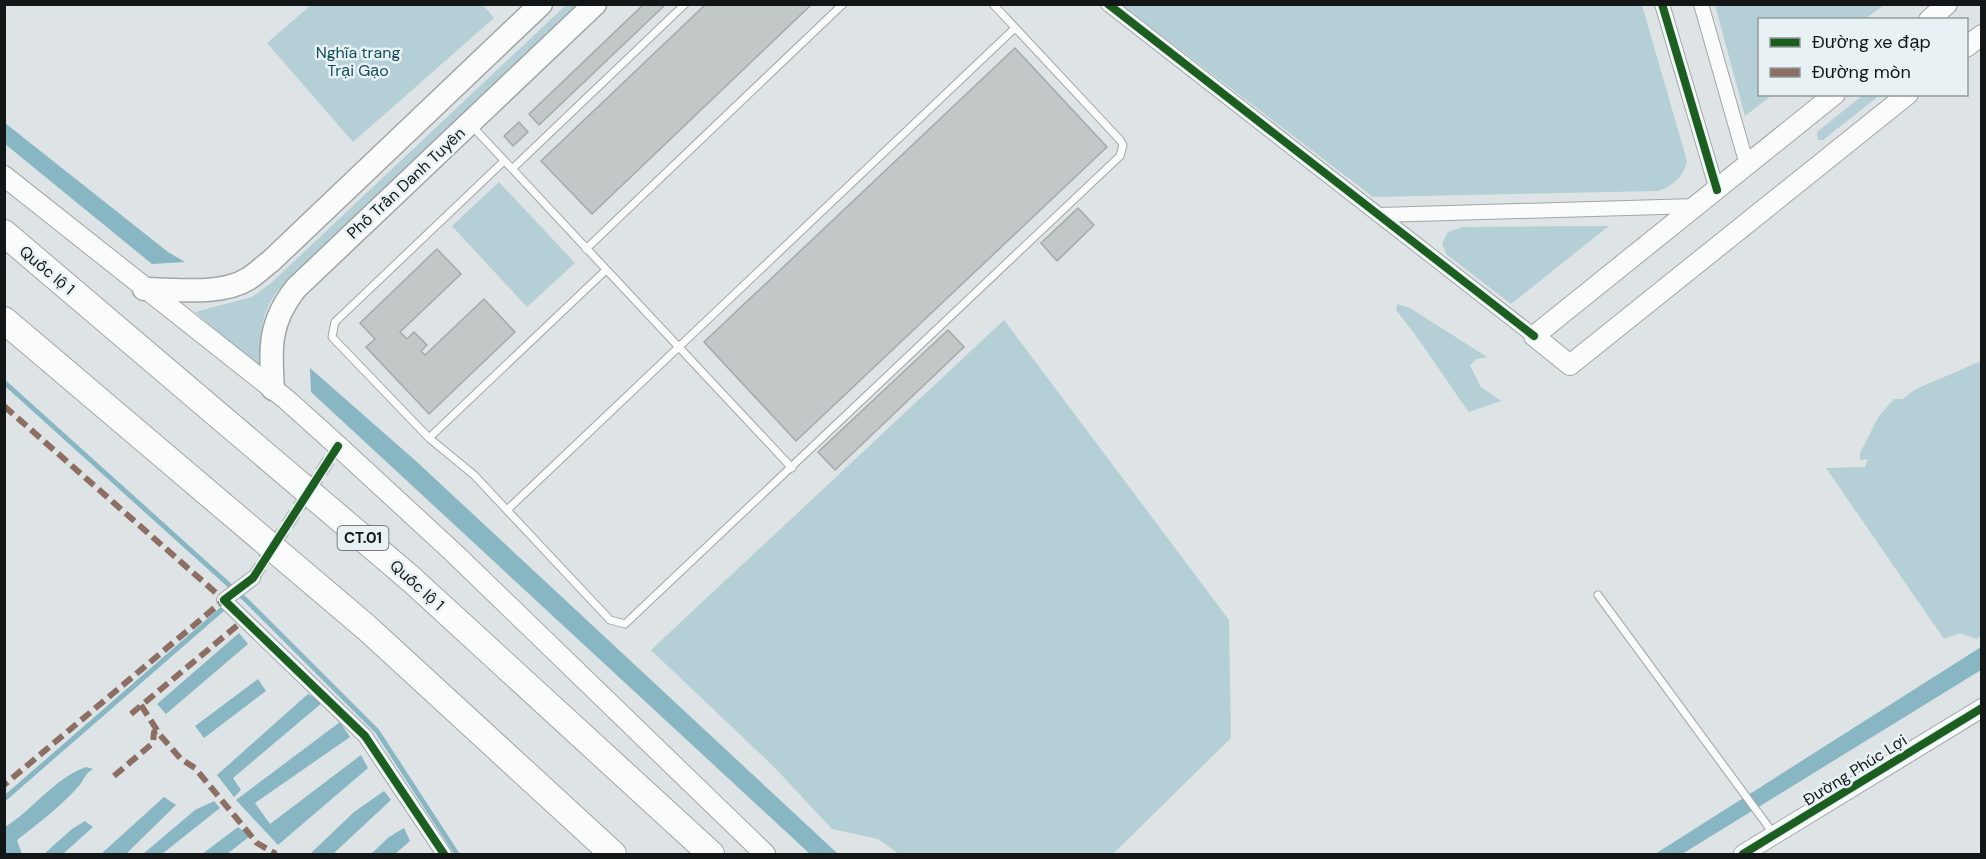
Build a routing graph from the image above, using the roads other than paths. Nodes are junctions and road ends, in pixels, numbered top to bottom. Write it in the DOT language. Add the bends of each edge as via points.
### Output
graph roads {
  1 [pos="542,4"];
  2 [pos="595,4"];
  3 [pos="685,4"];
  4 [pos="843,4"];
  5 [pos="993,4"];
  6 [pos="1108,4"];
  7 [pos="1662,4"];
  8 [pos="1701,4"];
  9 [pos="1947,4"];
  10 [pos="1931,18"];
  11 [pos="1015,28"];
  12 [pos="1982,35"];
  13 [pos="1968,46"];
  14 [pos="1833,96"];
  15 [pos="1906,96"];
  16 [pos="469,124"];
  17 [pos="504,161"];
  18 [pos="1747,165"];
  19 [pos="512,169"];
  20 [pos="4,176"];
  21 [pos="1717,190"];
  22 [pos="1696,206"];
  23 [pos="1380,215"];
  24 [pos="4,233"];
  25 [pos="586,249"];
  26 [pos="606,270"];
  27 [pos="144,289"];
  28 [pos="4,320"];
  29 [pos="1534,336"];
  30 [pos="679,347"];
  31 [pos="273,389"];
  32 [pos="429,438"];
  33 [pos="792,468"];
  34 [pos="507,510"];
  35 [pos="253,578"];
  36 [pos="1598,595"];
  37 [pos="1981,710"];
  38 [pos="1775,835"];
  39 [pos="444,855"];
  40 [pos="613,855"];
  41 [pos="711,855"];
  42 [pos="765,855"];
  43 [pos="1743,855"];
  1 -- 27 [label="main road" via="248,279 215,288"];
  2 -- 16 [label="main road, Phố Trần Danh Tuyên"];
  3 -- 19 [label="lane"];
  4 -- 25 [label="lane"];
  5 -- 11 [label="lane"];
  6 -- 23 [label="street"];
  7 -- 21 [label="street"];
  8 -- 18 [label="street"];
  9 -- 10 [label="main road"];
  11 -- 30 [label="lane"];
  11 -- 33 [label="lane" via="1120,140 1123,151"];
  12 -- 13 [label="main road"];
  14 -- 18 [label="main road"];
  15 -- 29 [label="main road" via="1570,365"];
  16 -- 17 [label="lane"];
  16 -- 31 [label="main road, Phố Trần Danh Tuyên" via="281,306 272,337"];
  17 -- 19 [label="lane"];
  17 -- 32 [label="lane" via="332,329 335,344"];
  18 -- 21 [label="main road"];
  19 -- 25 [label="lane"];
  20 -- 27 [label="main road"];
  21 -- 22 [label="main road"];
  22 -- 23 [label="street"];
  22 -- 29 [label="main road"];
  23 -- 29 [label="street"];
  24 -- 41 [label="highway, Quốc lộ 1 / CT.01" via="411,579"];
  25 -- 26 [label="lane"];
  26 -- 30 [label="lane"];
  26 -- 32 [label="lane"];
  27 -- 31 [label="main road"];
  28 -- 40 [label="highway" via="367,628"];
  30 -- 33 [label="lane"];
  30 -- 34 [label="lane"];
  31 -- 42 [label="main road" via="455,554"];
  32 -- 34 [label="lane" via="474,475"];
  33 -- 34 [label="lane" via="626,624 610,620"];
  35 -- 39 [label="street" via="224,600 365,736"];
  36 -- 38 [label="lane"];
  37 -- 38 [label="street, Đường Phúc Lợi"];
  38 -- 43 [label="street, Đường Phúc Lợi"];
}
